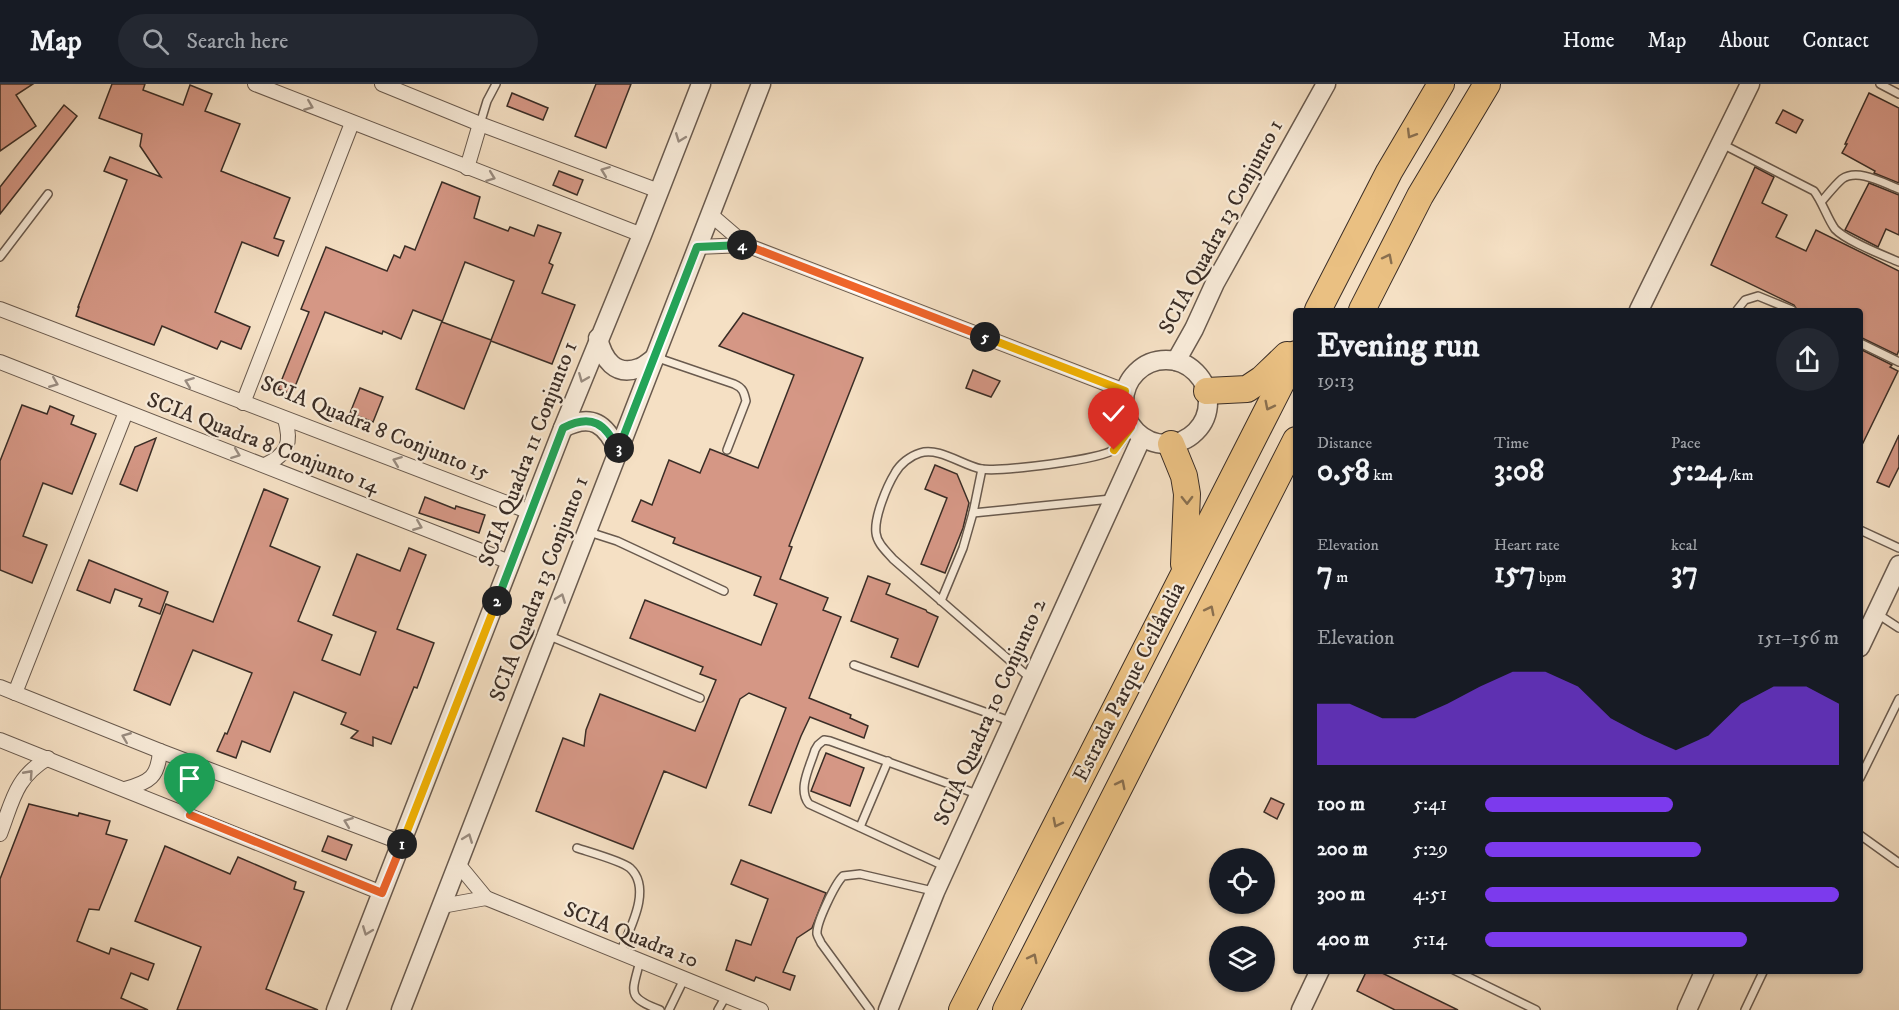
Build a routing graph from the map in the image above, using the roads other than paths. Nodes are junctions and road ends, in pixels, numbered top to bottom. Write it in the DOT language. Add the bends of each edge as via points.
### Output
graph roads {
  1 [pos="255,84"];
  2 [pos="384,84"];
  3 [pos="496,84"];
  4 [pos="701,84"];
  5 [pos="760,84"];
  6 [pos="1326,84"];
  7 [pos="1441,84"];
  8 [pos="1487,84"];
  9 [pos="1750,84"];
  10 [pos="1880,84"];
  11 [pos="1899,93"];
  12 [pos="352,123"];
  13 [pos="480,124"];
  14 [pos="1720,143"];
  15 [pos="467,168"];
  16 [pos="1899,189"];
  17 [pos="659,191"];
  18 [pos="48,194"];
  19 [pos="1822,201"];
  20 [pos="710,214"];
  21 [pos="642,236"];
  22 [pos="746,245"];
  23 [pos="697,247"];
  24 [pos="0,257"];
  25 [pos="1899,262"];
  26 [pos="1319,308"];
  27 [pos="1363,308"];
  28 [pos="1640,308"];
  29 [pos="1739,308"];
  30 [pos="1787,308"];
  31 [pos="0,309"];
  32 [pos="598,338"];
  33 [pos="1863,344"];
  34 [pos="1293,349"];
  35 [pos="656,357"];
  36 [pos="1293,360"];
  37 [pos="1176,361"];
  38 [pos="0,362"];
  39 [pos="1899,362"];
  40 [pos="1125,391"];
  41 [pos="1206,392"];
  42 [pos="243,403"];
  43 [pos="126,412"];
  44 [pos="285,419"];
  45 [pos="563,428"];
  46 [pos="1137,432"];
  47 [pos="1171,444"];
  48 [pos="1293,446"];
  49 [pos="618,450"];
  50 [pos="726,450"];
  51 [pos="265,465"];
  52 [pos="982,469"];
  53 [pos="1113,499"];
  54 [pos="530,512"];
  55 [pos="974,513"];
  56 [pos="587,531"];
  57 [pos="1863,531"];
  58 [pos="1899,548"];
  59 [pos="512,563"];
  60 [pos="1899,565"];
  61 [pos="1183,576"];
  62 [pos="724,591"];
  63 [pos="941,601"];
  64 [pos="1876,613"];
  65 [pos="1899,628"];
  66 [pos="547,635"];
  67 [pos="1863,641"];
  68 [pos="854,664"];
  69 [pos="1032,680"];
  70 [pos="0,687"];
  71 [pos="15,693"];
  72 [pos="700,698"];
  73 [pos="1899,699"];
  74 [pos="1013,722"];
  75 [pos="0,740"];
  76 [pos="160,751"];
  77 [pos="48,758"];
  78 [pos="888,761"];
  79 [pos="1863,771"];
  80 [pos="125,789"];
  81 [pos="979,795"];
  82 [pos="860,828"];
  83 [pos="0,834"];
  84 [pos="1863,837"];
  85 [pos="402,843"];
  86 [pos="577,848"];
  87 [pos="1899,863"];
  88 [pos="458,864"];
  89 [pos="946,867"];
  90 [pos="935,892"];
  91 [pos="382,893"];
  92 [pos="486,898"];
  93 [pos="442,906"];
  94 [pos="620,953"];
  95 [pos="640,961"];
  96 [pos="1318,974"];
  97 [pos="1462,974"];
  98 [pos="1704,974"];
  99 [pos="1762,974"];
  100 [pos="684,979"];
  101 [pos="726,996"];
  102 [pos="341,1006"];
  103 [pos="401,1010"];
  104 [pos="660,1010"];
  105 [pos="669,1010"];
  106 [pos="718,1010"];
  107 [pos="761,1010"];
  108 [pos="870,1010"];
  109 [pos="888,1010"];
  110 [pos="962,1010"];
  111 [pos="1006,1010"];
  112 [pos="1301,1010"];
  113 [pos="1536,1010"];
  114 [pos="1687,1010"];
  115 [pos="1745,1010"];
  1 -- 12 [label="street, one-way"];
  2 -- 13 [label="street"];
  3 -- 13 [label="lane"];
  4 -- 17 [label="street, SCIA Quadra 11 Conjunto 1, one-way"];
  5 -- 20 [label="street, SCIA Quadra 13 Conjunto 1"];
  6 -- 37 [label="street, SCIA Quadra 13 Conjunto 1"];
  7 -- 26 [label="highway, one-way" via="1389,172"];
  27 -- 8 [label="highway, one-way" via="1420,196"];
  9 -- 14 [label="street"];
  10 -- 11 [label="lane"];
  12 -- 15 [label="street"];
  12 -- 42 [label="street, SCIA Quadra 8 Conjunto 15"];
  13 -- 15 [label="street"];
  17 -- 13 [label="street, one-way"];
  14 -- 19 [label="lane" via="1814,191"];
  14 -- 28 [label="street"];
  15 -- 21 [label="street, one-way"];
  16 -- 19 [label="lane" via="1856,174 1843,179"];
  17 -- 21 [label="street, SCIA Quadra 11 Conjunto 1"];
  18 -- 24 [label="lane"];
  19 -- 25 [label="lane" via="1834,228 1843,236"];
  20 -- 22 [label="street"];
  20 -- 23 [label="street, SCIA Quadra 13 Conjunto 1"];
  21 -- 32 [label="street, SCIA Quadra 11 Conjunto 1"];
  22 -- 23 [label="street"];
  22 -- 40 [label="street"];
  23 -- 35 [label="street, SCIA Quadra 13 Conjunto 1"];
  29 -- 30 [label="lane" via="1745,300 1758,296"];
  42 -- 31 [label="street, one-way"];
  32 -- 35 [label="street" via="602,355 610,365 627,370 640,368"];
  32 -- 45 [label="street, SCIA Quadra 11 Conjunto 1, one-way"];
  33 -- 39 [label="lane"];
  34 -- 41 [label="highway" via="1246,389"];
  35 -- 49 [label="street, SCIA Quadra 13 Conjunto 1"];
  35 -- 50 [label="lane" via="734,384 744,392 746,400"];
  36 -- 61 [label="highway, Estrada Parque Ceilândia, one-way"];
  37 -- 40 [label="street" via="1161,360 1142,367"];
  37 -- 41 [label="street" via="1191,368"];
  38 -- 43 [label="street, SCIA Quadra 8 Conjunto 14, one-way"];
  40 -- 46 [label="street" via="1125,414"];
  41 -- 47 [label="street" via="1207,409 1200,426 1187,438"];
  42 -- 44 [label="street, SCIA Quadra 8 Conjunto 15"];
  43 -- 51 [label="street, SCIA Quadra 8 Conjunto 14, one-way"];
  43 -- 71 [label="street"];
  44 -- 51 [label="street" via="290,433 287,447 278,459"];
  54 -- 44 [label="street, SCIA Quadra 8 Conjunto 15, one-way"];
  45 -- 49 [label="street" via="575,421 590,420 603,426"];
  45 -- 54 [label="street, SCIA Quadra 11 Conjunto 1"];
  46 -- 47 [label="street" via="1156,444"];
  46 -- 52 [label="lane" via="1114,450 1098,455 1016,469"];
  46 -- 53 [label="street, SCIA Quadra 10 Conjunto 2"];
  47 -- 61 [label="highway, one-way" via="1187,494"];
  111 -- 48 [label="highway, Estrada Parque Ceilândia, one-way"];
  49 -- 56 [label="street, SCIA Quadra 13 Conjunto 1"];
  51 -- 59 [label="street, SCIA Quadra 8 Conjunto 14, one-way"];
  52 -- 55 [label="lane"];
  52 -- 63 [label="lane" via="932,452 909,458 896,471 876,519 876,534 882,547"];
  53 -- 55 [label="lane"];
  53 -- 69 [label="street, SCIA Quadra 10 Conjunto 2"];
  54 -- 59 [label="street, SCIA Quadra 11 Conjunto 1"];
  55 -- 63 [label="lane"];
  56 -- 62 [label="lane"];
  66 -- 56 [label="street, SCIA Quadra 13 Conjunto 1, one-way"];
  57 -- 58 [label="lane"];
  59 -- 85 [label="street, SCIA Quadra 11 Conjunto 1"];
  60 -- 64 [label="street"];
  61 -- 110 [label="highway, Estrada Parque Ceilândia, one-way"];
  63 -- 69 [label="lane"];
  64 -- 65 [label="lane"];
  64 -- 67 [label="street"];
  66 -- 72 [label="lane"];
  88 -- 66 [label="street, SCIA Quadra 13 Conjunto 1, one-way"];
  68 -- 74 [label="lane"];
  69 -- 74 [label="street, SCIA Quadra 10 Conjunto 2"];
  70 -- 71 [label="street"];
  76 -- 71 [label="street, one-way"];
  73 -- 79 [label="lane"];
  74 -- 81 [label="street, SCIA Quadra 10 Conjunto 2"];
  75 -- 77 [label="street"];
  76 -- 80 [label="street" via="159,766 152,778"];
  85 -- 76 [label="street, one-way"];
  77 -- 80 [label="street"];
  83 -- 77 [label="street, one-way" via="24,776"];
  78 -- 81 [label="lane"];
  78 -- 82 [label="lane"];
  78 -- 82 [label="lane" via="824,740 815,750 804,784 804,798"];
  80 -- 91 [label="street"];
  81 -- 89 [label="street, SCIA Quadra 10 Conjunto 2"];
  82 -- 89 [label="lane"];
  84 -- 87 [label="lane"];
  85 -- 91 [label="street, SCIA Quadra 11 Conjunto 1"];
  86 -- 94 [label="lane" via="629,867 637,877 640,893 636,914"];
  88 -- 92 [label="street, SCIA Quadra 10"];
  88 -- 93 [label="street, SCIA Quadra 13 Conjunto 1"];
  89 -- 90 [label="street, SCIA Quadra 10 Conjunto 2"];
  90 -- 108 [label="lane" via="860,874 843,876 838,882 817,934"];
  90 -- 109 [label="street, SCIA Quadra 10 Conjunto 2"];
  91 -- 102 [label="street, SCIA Quadra 11 Conjunto 1, one-way"];
  92 -- 93 [label="street"];
  92 -- 94 [label="street, SCIA Quadra 10"];
  93 -- 103 [label="street, SCIA Quadra 13 Conjunto 1"];
  94 -- 95 [label="street, SCIA Quadra 10"];
  95 -- 100 [label="street, SCIA Quadra 10"];
  95 -- 104 [label="lane" via="633,990 636,998"];
  96 -- 112 [label="street"];
  97 -- 113 [label="lane"];
  98 -- 114 [label="street"];
  99 -- 115 [label="lane"];
  100 -- 101 [label="street, SCIA Quadra 10"];
  100 -- 105 [label="lane"];
  101 -- 106 [label="lane"];
  101 -- 107 [label="street, SCIA Quadra 10"];
}
